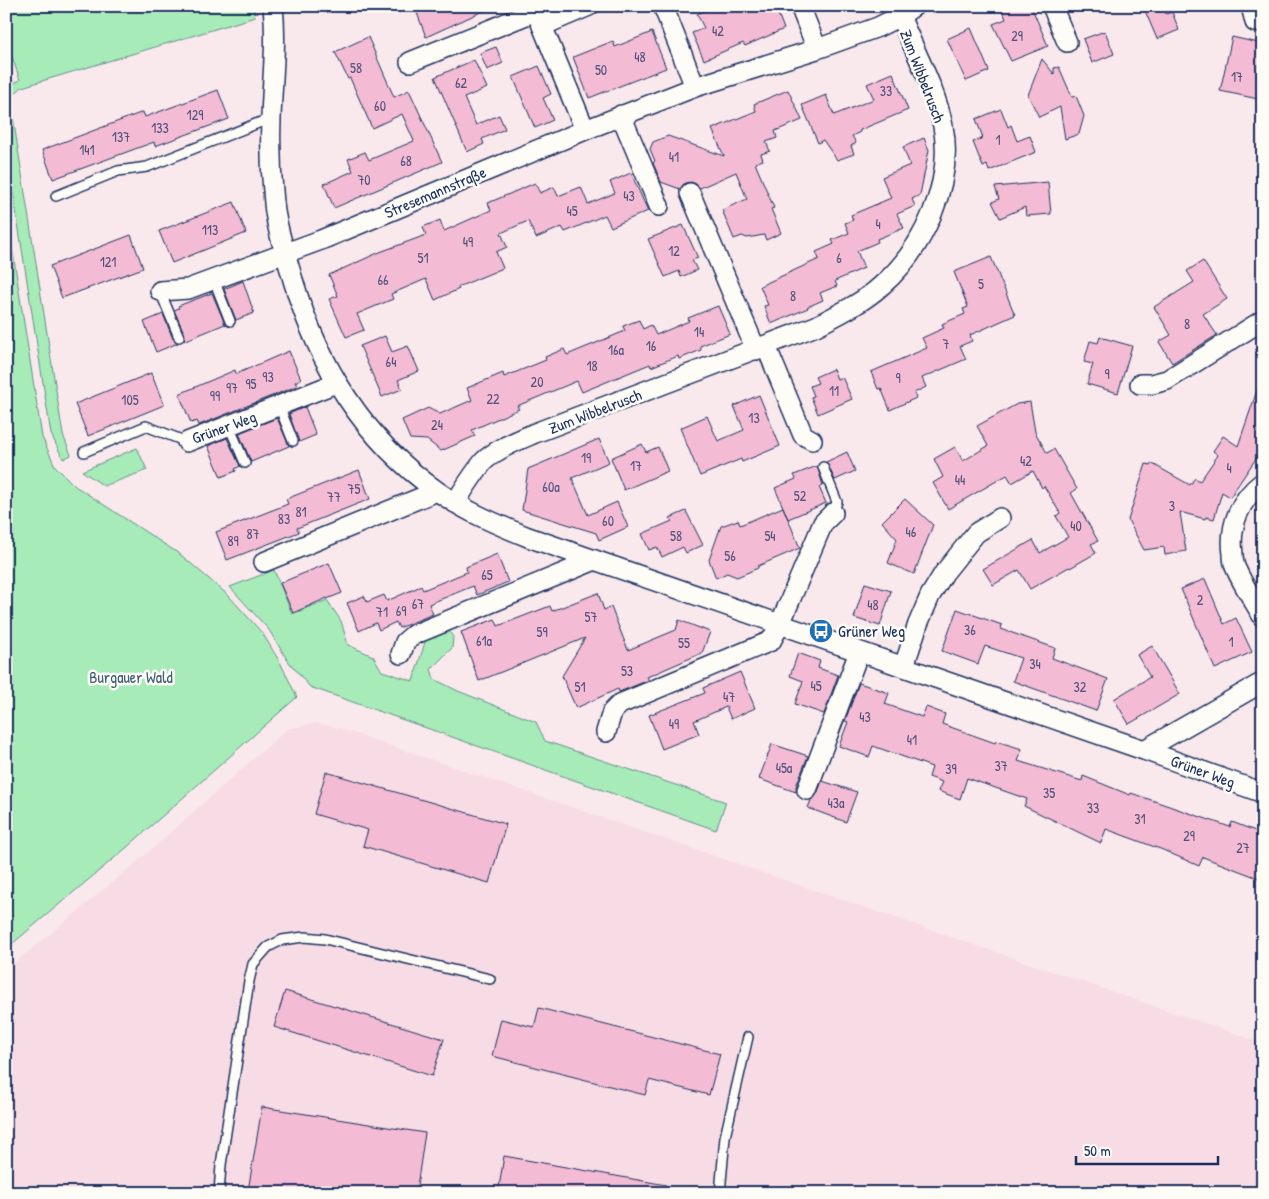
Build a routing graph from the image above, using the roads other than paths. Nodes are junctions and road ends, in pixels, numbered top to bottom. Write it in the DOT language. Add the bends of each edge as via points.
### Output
graph roads {
  1 [pos="273,6"];
  2 [pos="589,6"];
  3 [pos="663,6"];
  4 [pos="800,6"];
  5 [pos="1052,6"];
  6 [pos="907,11"];
  7 [pos="542,26"];
  8 [pos="1067,42"];
  9 [pos="817,49"];
  10 [pos="410,62"];
  11 [pos="694,87"];
  12 [pos="621,115"];
  13 [pos="271,118"];
  14 [pos="585,130"];
  15 [pos="690,193"];
  16 [pos="56,196"];
  17 [pos="659,206"];
  18 [pos="285,252"];
  19 [pos="214,280"];
  20 [pos="160,291"];
  21 [pos="1263,320"];
  22 [pos="230,321"];
  23 [pos="178,338"];
  24 [pos="761,348"];
  25 [pos="336,383"];
  26 [pos="1140,384"];
  27 [pos="279,406"];
  28 [pos="230,426"];
  29 [pos="812,440"];
  30 [pos="293,441"];
  31 [pos="187,442"];
  32 [pos="84,452"];
  33 [pos="245,463"];
  34 [pos="823,467"];
  35 [pos="1263,482"];
  36 [pos="437,491"];
  37 [pos="455,503"];
  38 [pos="833,513"];
  39 [pos="1000,518"];
  40 [pos="595,560"];
  41 [pos="264,562"];
  42 [pos="1263,617"];
  43 [pos="780,624"];
  44 [pos="858,652"];
  45 [pos="401,654"];
  46 [pos="904,666"];
  47 [pos="1263,682"];
  48 [pos="606,732"];
  49 [pos="1144,750"];
  50 [pos="807,790"];
  51 [pos="1263,792"];
  52 [pos="490,979"];
  53 [pos="748,1037"];
  54 [pos="219,1193"];
  55 [pos="720,1193"];
  1 -- 13 [label="street, Grüner Weg"];
  2 -- 7 [label="street"];
  3 -- 11 [label="street"];
  4 -- 9 [label="street"];
  5 -- 8 [label="street"];
  6 -- 9 [label="street, Stresemannstraße" via="878,27"];
  6 -- 24 [label="street, Zum Wibbelrusch" via="943,126 946,154 936,206 922,236 882,286 851,308 816,326"];
  7 -- 10 [label="street" via="536,11"];
  7 -- 14 [label="street"];
  9 -- 11 [label="street, Stresemannstraße"];
  11 -- 12 [label="street, Stresemannstraße"];
  12 -- 14 [label="street, Stresemannstraße"];
  12 -- 17 [label="street"];
  13 -- 16 [label="lane" via="147,167 118,171"];
  13 -- 18 [label="street, Grüner Weg" via="274,204"];
  14 -- 18 [label="street, Stresemannstraße"];
  15 -- 24 [label="street"];
  18 -- 19 [label="street"];
  18 -- 25 [label="street, Grüner Weg" via="312,333"];
  19 -- 20 [label="street" via="188,289"];
  19 -- 22 [label="lane"];
  20 -- 23 [label="lane"];
  21 -- 26 [label="street" via="1167,380"];
  24 -- 29 [label="street" via="803,435"];
  24 -- 37 [label="street, Zum Wibbelrusch" via="509,444 485,460"];
  25 -- 27 [label="street, Grüner Weg"];
  25 -- 36 [label="street, Grüner Weg" via="355,412 400,463"];
  27 -- 28 [label="street, Grüner Weg"];
  27 -- 30 [label="lane"];
  28 -- 31 [label="street, Grüner Weg"];
  28 -- 33 [label="lane"];
  31 -- 32 [label="lane, Grüner Weg" via="146,426"];
  34 -- 38 [label="lane" via="837,502"];
  35 -- 42 [label="street" via="1251,491 1240,508 1233,526 1232,546 1235,567"];
  36 -- 37 [label="street, Grüner Weg"];
  36 -- 41 [label="street"];
  37 -- 40 [label="street, Grüner Weg" via="528,537"];
  38 -- 43 [label="street" via="823,523"];
  39 -- 46 [label="street" via="976,533 944,573 930,596"];
  40 -- 43 [label="street, Grüner Weg"];
  40 -- 45 [label="street" via="413,635 405,642"];
  43 -- 44 [label="street, Grüner Weg"];
  43 -- 48 [label="street" via="771,641 620,704 612,712"];
  44 -- 46 [label="street, Grüner Weg"];
  44 -- 50 [label="street"];
  46 -- 49 [label="street, Grüner Weg"];
  47 -- 49 [label="street, Grüner Weg"];
  49 -- 51 [label="street, Grüner Weg"];
  52 -- 54 [label="lane" via="325,940 304,937 282,940 268,947 253,964 249,981"];
  53 -- 55 [label="lane" via="725,1137"];
}
